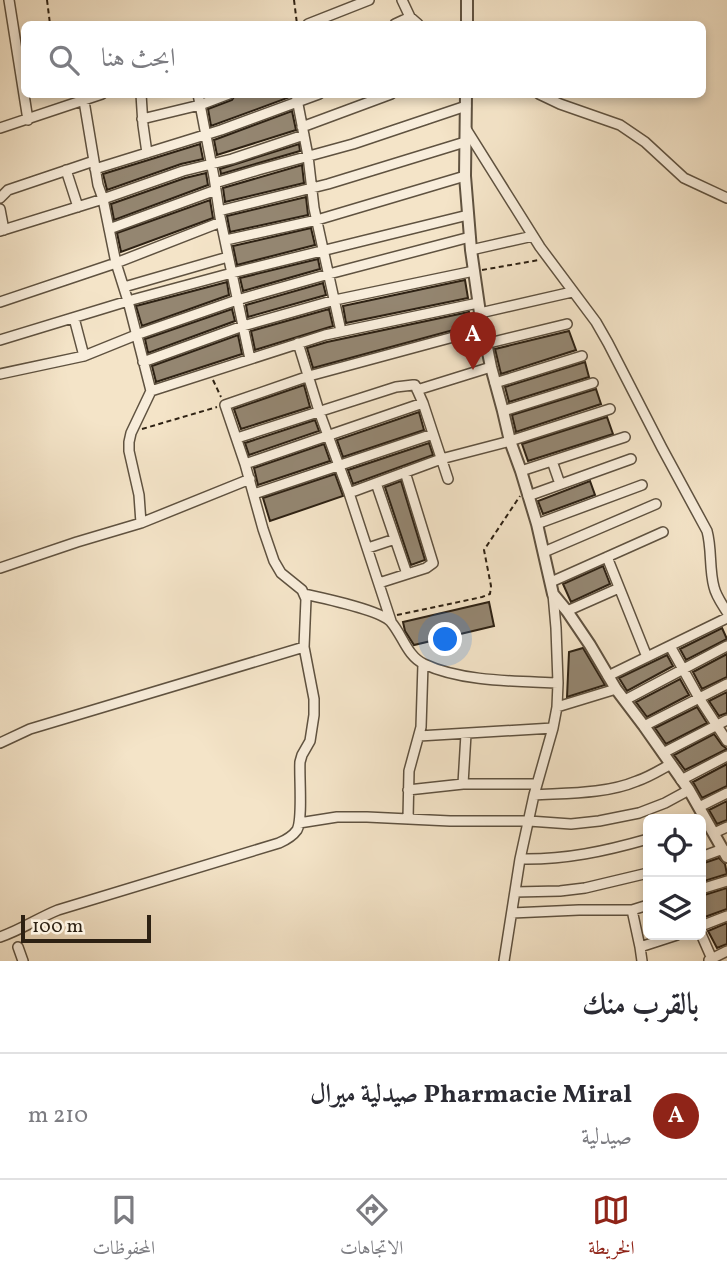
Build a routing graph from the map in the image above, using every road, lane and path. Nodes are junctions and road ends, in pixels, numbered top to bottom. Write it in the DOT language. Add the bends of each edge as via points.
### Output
graph roads {
  1 [pos="9,0"];
  2 [pos="47,0"];
  3 [pos="294,0"];
  4 [pos="369,0"];
  5 [pos="402,0"];
  6 [pos="467,0"];
  7 [pos="50,21"];
  8 [pos="297,21"];
  9 [pos="316,21"];
  10 [pos="414,21"];
  11 [pos="467,21"];
  12 [pos="21,80"];
  13 [pos="24,98"];
  14 [pos="92,98"];
  15 [pos="141,98"];
  16 [pos="199,98"];
  17 [pos="218,98"];
  18 [pos="381,98"];
  19 [pos="547,98"];
  20 [pos="297,99"];
  21 [pos="466,100"];
  22 [pos="84,101"];
  23 [pos="200,105"];
  24 [pos="142,119"];
  25 [pos="27,120"];
  26 [pos="0,128"];
  27 [pos="466,129"];
  28 [pos="303,131"];
  29 [pos="206,135"];
  30 [pos="465,142"];
  31 [pos="147,153"];
  32 [pos="308,156"];
  33 [pos="211,163"];
  34 [pos="95,165"];
  35 [pos="66,170"];
  36 [pos="465,176"];
  37 [pos="215,187"];
  38 [pos="312,188"];
  39 [pos="0,198"];
  40 [pos="727,198"];
  41 [pos="103,199"];
  42 [pos="78,207"];
  43 [pos="0,209"];
  44 [pos="219,211"];
  45 [pos="468,215"];
  46 [pos="317,220"];
  47 [pos="221,222"];
  48 [pos="109,229"];
  49 [pos="2,230"];
  50 [pos="533,236"];
  51 [pos="470,237"];
  52 [pos="226,240"];
  53 [pos="471,250"];
  54 [pos="323,251"];
  55 [pos="228,257"];
  56 [pos="548,258"];
  57 [pos="116,263"];
  58 [pos="474,271"];
  59 [pos="232,272"];
  60 [pos="329,274"];
  61 [pos="124,287"];
  62 [pos="572,292"];
  63 [pos="237,300"];
  64 [pos="335,300"];
  65 [pos="128,301"];
  66 [pos="0,302"];
  67 [pos="479,308"];
  68 [pos="74,318"];
  69 [pos="567,324"];
  70 [pos="243,326"];
  71 [pos="483,329"];
  72 [pos="341,331"];
  73 [pos="136,335"];
  74 [pos="0,340"];
  75 [pos="298,343"];
  76 [pos="485,344"];
  77 [pos="84,356"];
  78 [pos="582,356"];
  79 [pos="207,359"];
  80 [pos="250,359"];
  81 [pos="143,362"];
  82 [pos="491,367"];
  83 [pos="210,372"];
  84 [pos="0,374"];
  85 [pos="309,376"];
  86 [pos="495,383"];
  87 [pos="593,383"];
  88 [pos="417,390"];
  89 [pos="151,391"];
  90 [pos="423,402"];
  91 [pos="225,405"];
  92 [pos="610,409"];
  93 [pos="319,411"];
  94 [pos="503,411"];
  95 [pos="131,433"];
  96 [pos="433,433"];
  97 [pos="328,435"];
  98 [pos="625,437"];
  99 [pos="237,438"];
  100 [pos="510,441"];
  101 [pos="441,459"];
  102 [pos="631,459"];
  103 [pos="552,461"];
  104 [pos="245,464"];
  105 [pos="339,466"];
  106 [pos="521,471"];
  107 [pos="405,472"];
  108 [pos="250,479"];
  109 [pos="448,479"];
  110 [pos="376,483"];
  111 [pos="559,484"];
  112 [pos="642,485"];
  113 [pos="527,492"];
  114 [pos="349,493"];
  115 [pos="254,494"];
  116 [pos="656,504"];
  117 [pos="141,523"];
  118 [pos="537,524"];
  119 [pos="663,532"];
  120 [pos="394,539"];
  121 [pos="368,548"];
  122 [pos="544,552"];
  123 [pos="607,557"];
  124 [pos="0,568"];
  125 [pos="407,574"];
  126 [pos="379,583"];
  127 [pos="552,588"];
  128 [pos="619,588"];
  129 [pos="304,594"];
  130 [pos="567,611"];
  131 [pos="727,612"];
  132 [pos="727,618"];
  133 [pos="390,619"];
  134 [pos="670,646"];
  135 [pos="727,646"];
  136 [pos="304,647"];
  137 [pos="647,657"];
  138 [pos="423,664"];
  139 [pos="682,670"];
  140 [pos="608,676"];
  141 [pos="558,683"];
  142 [pos="727,684"];
  143 [pos="616,689"];
  144 [pos="699,698"];
  145 [pos="625,700"];
  146 [pos="557,707"];
  147 [pos="727,720"];
  148 [pos="644,726"];
  149 [pos="717,726"];
  150 [pos="553,728"];
  151 [pos="466,734"];
  152 [pos="419,736"];
  153 [pos="727,741"];
  154 [pos="0,743"];
  155 [pos="663,753"];
  156 [pos="727,757"];
  157 [pos="671,764"];
  158 [pos="681,780"];
  159 [pos="537,784"];
  160 [pos="463,785"];
  161 [pos="408,790"];
  162 [pos="689,790"];
  163 [pos="727,793"];
  164 [pos="534,795"];
  165 [pos="699,807"];
  166 [pos="701,814"];
  167 [pos="408,819"];
  168 [pos="529,821"];
  169 [pos="299,823"];
  170 [pos="706,824"];
  171 [pos="727,827"];
  172 [pos="714,833"];
  173 [pos="643,840"];
  174 [pos="725,853"];
  175 [pos="706,856"];
  176 [pos="520,859"];
  177 [pos="643,874"];
  178 [pos="727,881"];
  179 [pos="706,887"];
  180 [pos="514,892"];
  181 [pos="643,907"];
  182 [pos="632,910"];
  183 [pos="512,914"];
  184 [pos="727,916"];
  185 [pos="706,924"];
  186 [pos="0,937"];
  187 [pos="662,940"];
  188 [pos="703,940"];
  189 [pos="18,947"];
  190 [pos="640,947"];
  191 [pos="727,951"];
  192 [pos="709,960"];
  193 [pos="23,961"];
  194 [pos="504,961"];
  195 [pos="642,961"];
  1 -- 12 [label="street"];
  2 -- 7 [label="path"];
  3 -- 8 [label="path"];
  4 -- 9 [label="street"];
  5 -- 10 [label="street"];
  6 -- 11 [label="street"];
  13 -- 25 [label="street"];
  14 -- 22 [label="street"];
  15 -- 24 [label="street"];
  16 -- 23 [label="street"];
  17 -- 23 [label="street"];
  18 -- 28 [label="street"];
  19 -- 40 [label="street" via="620,125 684,178"];
  20 -- 28 [label="street"];
  20 -- 29 [label="street"];
  21 -- 27 [label="street"];
  21 -- 32 [label="street"];
  22 -- 25 [label="street"];
  22 -- 34 [label="street"];
  23 -- 24 [label="street"];
  23 -- 29 [label="street"];
  24 -- 31 [label="street"];
  25 -- 26 [label="street"];
  27 -- 30 [label="street"];
  27 -- 50 [label="street"];
  28 -- 32 [label="street"];
  28 -- 33 [label="street" via="256,152"];
  29 -- 31 [label="street"];
  29 -- 33 [label="street"];
  30 -- 36 [label="street"];
  30 -- 38 [label="street"];
  31 -- 34 [label="street"];
  32 -- 37 [label="street"];
  32 -- 38 [label="street"];
  33 -- 37 [label="street"];
  33 -- 41 [label="street"];
  34 -- 35 [label="street"];
  34 -- 41 [label="street"];
  35 -- 39 [label="street" via="8,190"];
  35 -- 42 [label="street"];
  36 -- 45 [label="street"];
  36 -- 46 [label="street"];
  37 -- 44 [label="street"];
  37 -- 48 [label="street"];
  38 -- 44 [label="street"];
  38 -- 46 [label="street"];
  41 -- 42 [label="street"];
  41 -- 48 [label="street"];
  42 -- 49 [label="street"];
  43 -- 49 [label="street"];
  44 -- 47 [label="street"];
  45 -- 51 [label="street"];
  45 -- 54 [label="street"];
  46 -- 52 [label="street"];
  46 -- 54 [label="street"];
  47 -- 52 [label="street"];
  47 -- 57 [label="street"];
  48 -- 57 [label="street"];
  50 -- 53 [label="street"];
  50 -- 56 [label="street"];
  51 -- 53 [label="street"];
  51 -- 60 [label="street"];
  52 -- 55 [label="street"];
  53 -- 58 [label="street"];
  54 -- 59 [label="street"];
  54 -- 60 [label="street"];
  55 -- 59 [label="street"];
  55 -- 61 [label="street"];
  56 -- 58 [label="path"];
  56 -- 62 [label="street"];
  57 -- 61 [label="street"];
  57 -- 66 [label="street"];
  58 -- 64 [label="street"];
  58 -- 67 [label="street"];
  59 -- 63 [label="street"];
  59 -- 65 [label="street"];
  60 -- 63 [label="street"];
  60 -- 64 [label="street"];
  61 -- 65 [label="street"];
  62 -- 67 [label="street"];
  62 -- 131 [label="street" via="608,343 700,516 711,545 713,584"];
  63 -- 70 [label="street"];
  63 -- 73 [label="street"];
  64 -- 70 [label="street"];
  64 -- 72 [label="street"];
  65 -- 68 [label="street"];
  65 -- 73 [label="street"];
  67 -- 71 [label="street"];
  67 -- 72 [label="street"];
  68 -- 74 [label="street"];
  68 -- 77 [label="street"];
  69 -- 76 [label="street"];
  70 -- 80 [label="street"];
  70 -- 81 [label="street"];
  71 -- 76 [label="street"];
  71 -- 85 [label="street"];
  72 -- 75 [label="street"];
  73 -- 77 [label="street"];
  73 -- 81 [label="street"];
  75 -- 80 [label="street"];
  75 -- 85 [label="street"];
  76 -- 82 [label="street"];
  77 -- 84 [label="street"];
  78 -- 86 [label="street"];
  79 -- 83 [label="street"];
  80 -- 83 [label="street"];
  81 -- 89 [label="street"];
  82 -- 86 [label="street"];
  82 -- 88 [label="street"];
  83 -- 89 [label="street"];
  83 -- 91 [label="path"];
  85 -- 91 [label="street"];
  85 -- 93 [label="street"];
  86 -- 94 [label="street"];
  87 -- 94 [label="street"];
  88 -- 90 [label="street"];
  88 -- 93 [label="street" via="415,385 397,387"];
  89 -- 95 [label="street"];
  90 -- 96 [label="street"];
  90 -- 97 [label="street"];
  91 -- 95 [label="path"];
  91 -- 99 [label="street"];
  92 -- 100 [label="street"];
  93 -- 97 [label="street"];
  93 -- 99 [label="street"];
  94 -- 100 [label="street"];
  95 -- 117 [label="street" via="129,451"];
  96 -- 101 [label="street"];
  96 -- 105 [label="street"];
  97 -- 104 [label="street"];
  97 -- 105 [label="street"];
  98 -- 103 [label="street"];
  99 -- 104 [label="street"];
  100 -- 101 [label="street"];
  100 -- 106 [label="street"];
  101 -- 107 [label="street"];
  101 -- 109 [label="street"];
  102 -- 111 [label="street"];
  103 -- 106 [label="street"];
  103 -- 111 [label="street"];
  104 -- 108 [label="street"];
  105 -- 114 [label="street"];
  105 -- 115 [label="street"];
  106 -- 113 [label="street"];
  107 -- 110 [label="street"];
  107 -- 125 [label="street" via="433,561"];
  108 -- 115 [label="street"];
  108 -- 117 [label="street"];
  110 -- 114 [label="street"];
  110 -- 120 [label="street"];
  111 -- 113 [label="street"];
  112 -- 118 [label="street"];
  113 -- 118 [label="street"];
  113 -- 133 [label="path" via="484,550 489,594"];
  114 -- 121 [label="street"];
  115 -- 129 [label="street" via="277,567"];
  116 -- 122 [label="street"];
  117 -- 124 [label="street"];
  118 -- 122 [label="street"];
  119 -- 123 [label="street"];
  120 -- 121 [label="street"];
  120 -- 125 [label="street"];
  121 -- 126 [label="street"];
  122 -- 127 [label="street"];
  123 -- 127 [label="street"];
  123 -- 128 [label="street"];
  125 -- 126 [label="street"];
  126 -- 133 [label="street"];
  127 -- 130 [label="street"];
  127 -- 141 [label="street"];
  128 -- 130 [label="street"];
  128 -- 137 [label="street"];
  129 -- 133 [label="street"];
  129 -- 136 [label="street"];
  130 -- 140 [label="street"];
  132 -- 134 [label="street"];
  133 -- 138 [label="street" via="410,653"];
  134 -- 137 [label="street"];
  134 -- 139 [label="street"];
  135 -- 139 [label="street"];
  136 -- 154 [label="street" via="30,729"];
  136 -- 169 [label="street" via="314,715 310,741 300,762"];
  137 -- 140 [label="street"];
  138 -- 141 [label="street" via="478,678"];
  138 -- 152 [label="street"];
  139 -- 144 [label="street"];
  139 -- 145 [label="street"];
  140 -- 143 [label="street"];
  141 -- 146 [label="street"];
  142 -- 144 [label="street"];
  143 -- 145 [label="street"];
  143 -- 146 [label="street"];
  144 -- 148 [label="street"];
  144 -- 149 [label="street"];
  145 -- 148 [label="street"];
  146 -- 150 [label="street"];
  147 -- 149 [label="street"];
  148 -- 155 [label="street"];
  149 -- 153 [label="street"];
  149 -- 155 [label="street"];
  150 -- 151 [label="street"];
  150 -- 159 [label="street"];
  151 -- 152 [label="street"];
  151 -- 160 [label="street"];
  152 -- 161 [label="street"];
  155 -- 157 [label="street"];
  156 -- 158 [label="street"];
  157 -- 158 [label="street"];
  157 -- 164 [label="street" via="623,786"];
  158 -- 162 [label="street"];
  159 -- 160 [label="street"];
  159 -- 164 [label="street"];
  160 -- 161 [label="street"];
  161 -- 167 [label="street"];
  162 -- 165 [label="street"];
  162 -- 168 [label="street" via="652,809 625,816 571,824"];
  163 -- 165 [label="street"];
  164 -- 168 [label="street"];
  165 -- 166 [label="street"];
  167 -- 168 [label="street"];
  167 -- 169 [label="street" via="337,817"];
  168 -- 176 [label="street"];
  169 -- 186 [label="street" via="291,836 278,843 58,910"];
  170 -- 172 [label="street"];
  171 -- 172 [label="street"];
  172 -- 174 [label="street"];
  173 -- 176 [label="street" via="579,856"];
  174 -- 175 [label="street"];
  176 -- 180 [label="street"];
  177 -- 180 [label="street" via="585,888"];
  178 -- 179 [label="street"];
  180 -- 183 [label="street"];
  181 -- 182 [label="street"];
  182 -- 183 [label="street"];
  182 -- 190 [label="street"];
  183 -- 194 [label="street"];
  184 -- 185 [label="street"];
  187 -- 190 [label="street"];
  188 -- 192 [label="street"];
  189 -- 193 [label="street"];
  190 -- 195 [label="street"];
  191 -- 192 [label="street"];
}
